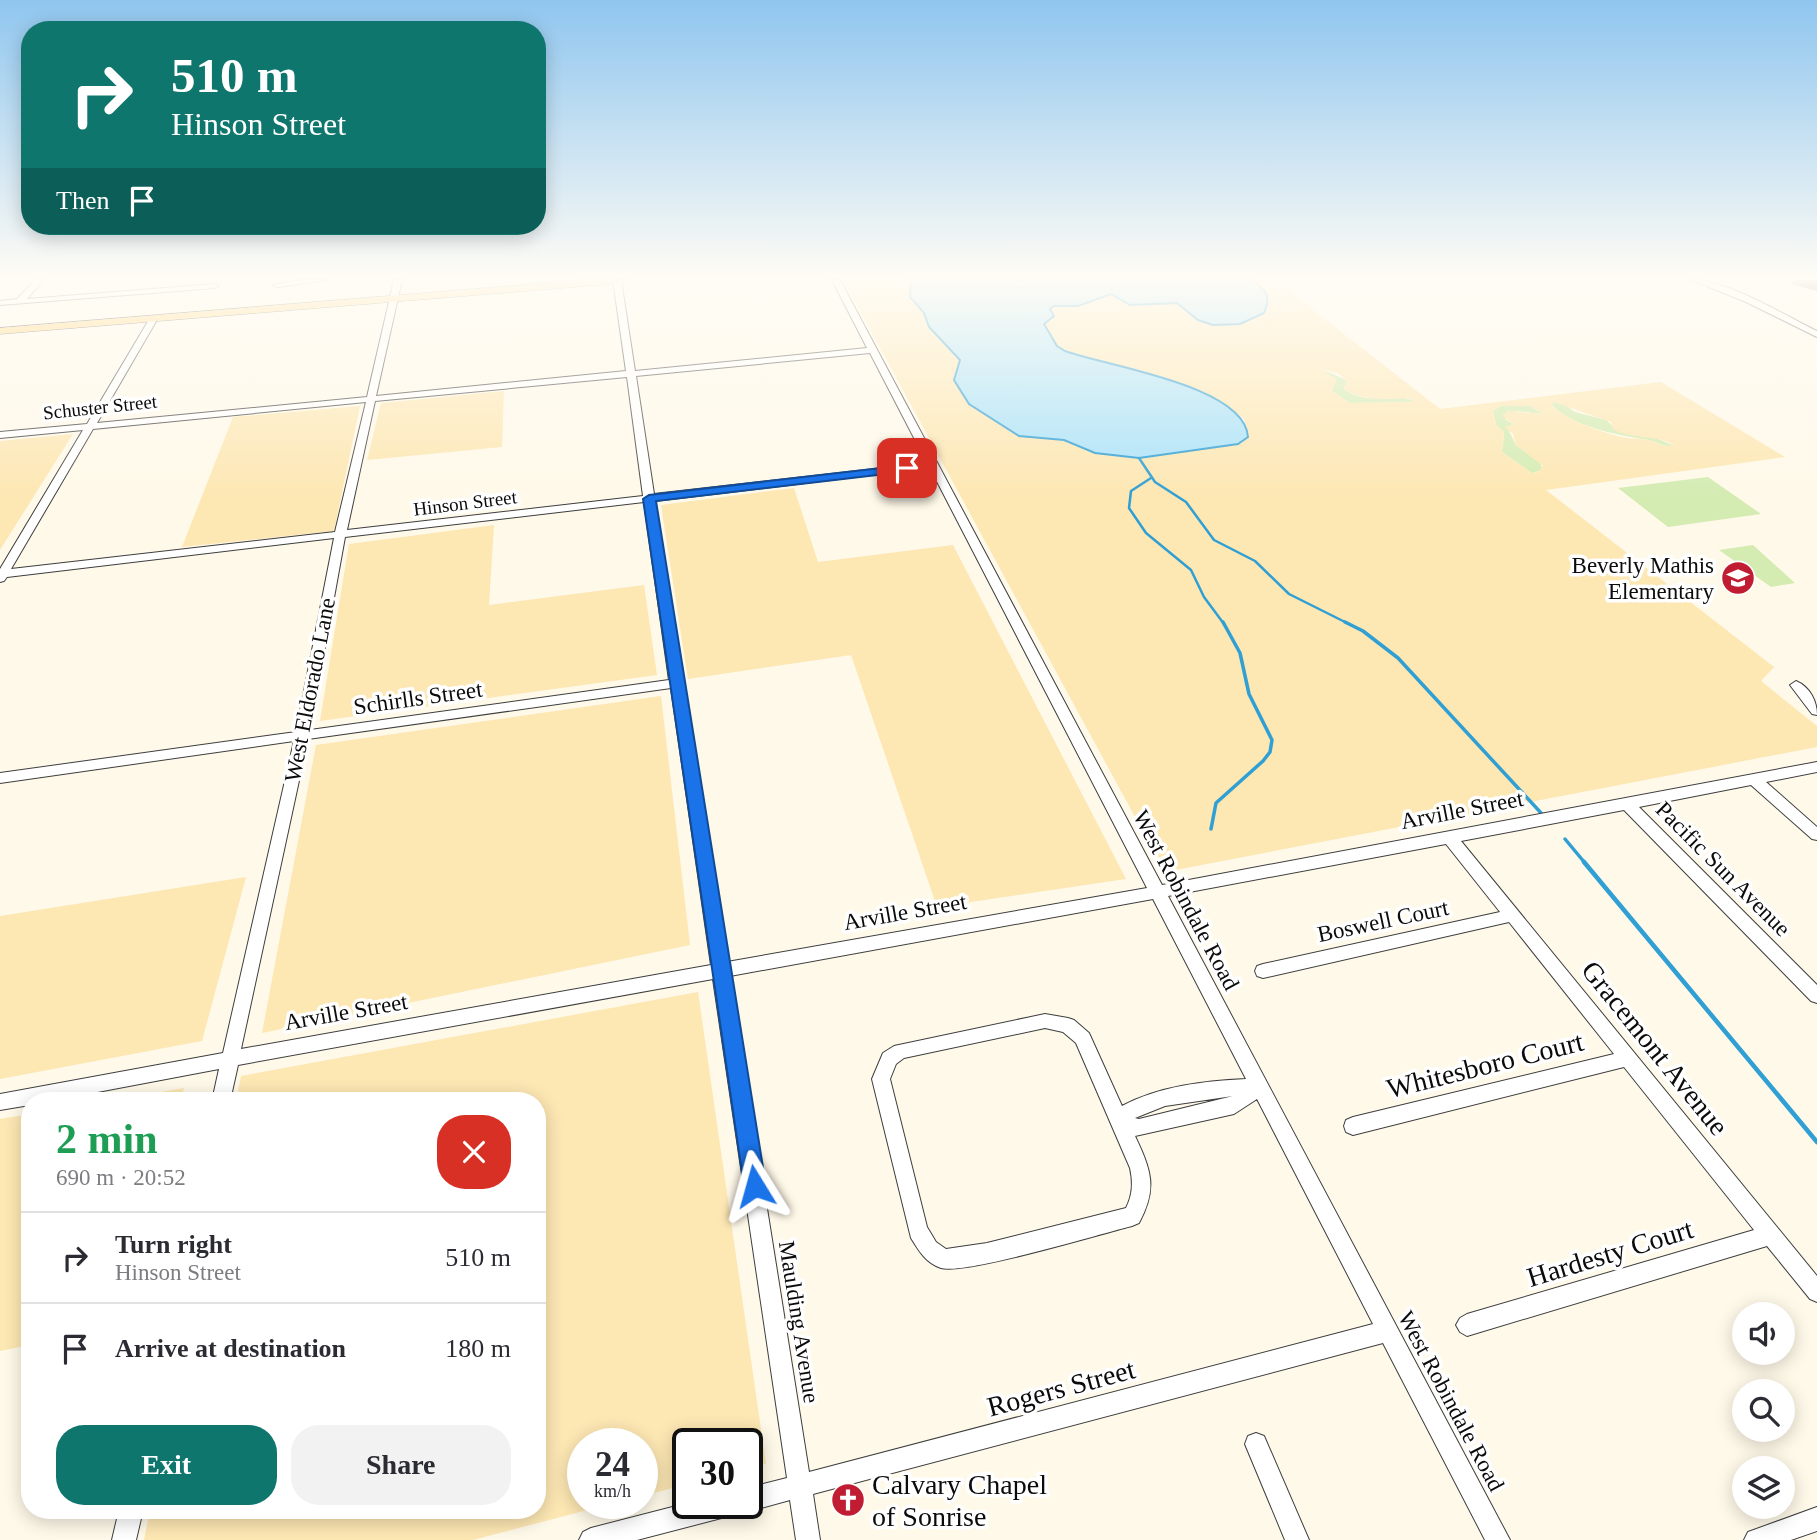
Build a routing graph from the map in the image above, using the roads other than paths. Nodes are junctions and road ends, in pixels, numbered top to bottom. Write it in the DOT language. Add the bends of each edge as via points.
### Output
graph roads {
  1 [pos="134,352"];
  2 [pos="380,352"];
  3 [pos="628,352"];
  4 [pos="854,352"];
  5 [pos="874,352"];
  6 [pos="631,374"];
  7 [pos="370,398"];
  8 [pos="91,426"];
  9 [pos="0,435"];
  10 [pos="933,466"];
  11 [pos="649,499"];
  12 [pos="340,535"];
  13 [pos="1,576"];
  14 [pos="676,683"];
  15 [pos="1796,685"];
  16 [pos="1817,711"];
  17 [pos="302,736"];
  18 [pos="1817,767"];
  19 [pos="0,778"];
  20 [pos="1755,780"];
  21 [pos="1627,804"];
  22 [pos="1817,835"];
  23 [pos="1449,837"];
  24 [pos="1156,893"];
  25 [pos="1514,915"];
  26 [pos="722,968"];
  27 [pos="1262,971"];
  28 [pos="1817,996"];
  29 [pos="231,1058"];
  30 [pos="1630,1058"];
  31 [pos="1259,1087"];
  32 [pos="52,1092"];
  33 [pos="223,1092"];
  34 [pos="21,1098"];
  35 [pos="0,1102"];
  36 [pos="1118,1119"];
  37 [pos="1353,1126"];
  38 [pos="1770,1235"];
  39 [pos="1817,1292"];
  40 [pos="1466,1325"];
  41 [pos="1388,1331"];
  42 [pos="1256,1444"];
  43 [pos="800,1486"];
  44 [pos="763,1496"];
  45 [pos="129,1519"];
  46 [pos="672,1519"];
  47 [pos="1817,1519"];
  48 [pos="124,1540"];
  49 [pos="591,1540"];
  50 [pos="808,1540"];
  51 [pos="1297,1540"];
  52 [pos="1498,1540"];
  53 [pos="1756,1540"];
  1 -- 8 [label="street"];
  2 -- 7 [label="street, West Eldorado Lane"];
  3 -- 6 [label="street, Maulding Avenue"];
  4 -- 6 [label="street, Schuster Street"];
  5 -- 10 [label="street, West Robindale Road"];
  6 -- 7 [label="street, Schuster Street"];
  6 -- 11 [label="street, Maulding Avenue"];
  7 -- 8 [label="street, Schuster Street"];
  7 -- 12 [label="street, West Eldorado Lane"];
  8 -- 9 [label="street, Schuster Street"];
  8 -- 13 [label="street"];
  10 -- 11 [label="street, Hinson Street"];
  10 -- 24 [label="street, West Robindale Road"];
  11 -- 12 [label="street, Hinson Street"];
  11 -- 14 [label="street, Maulding Avenue"];
  12 -- 13 [label="street, Hinson Street"];
  12 -- 17 [label="street, West Eldorado Lane"];
  14 -- 17 [label="street, Schirlls Street"];
  14 -- 26 [label="street, Maulding Avenue"];
  15 -- 16 [label="street"];
  17 -- 19 [label="street, Schirlls Street"];
  17 -- 29 [label="street, West Eldorado Lane"];
  18 -- 20 [label="street, Arville Street"];
  20 -- 21 [label="street, Arville Street"];
  20 -- 22 [label="street"];
  21 -- 23 [label="street, Arville Street"];
  21 -- 28 [label="street, Pacific Sun Avenue"];
  23 -- 24 [label="street, Arville Street"];
  23 -- 25 [label="street, Gracemont Avenue"];
  24 -- 26 [label="street, Arville Street"];
  24 -- 31 [label="street, West Robindale Road"];
  25 -- 27 [label="street, Boswell Court"];
  25 -- 30 [label="street, Gracemont Avenue"];
  26 -- 29 [label="street, Arville Street"];
  26 -- 43 [label="street, Maulding Avenue"];
  29 -- 32 [label="street, Arville Street"];
  29 -- 33 [label="street, West Eldorado Lane"];
  30 -- 37 [label="street, Whitesboro Court"];
  30 -- 38 [label="street, Gracemont Avenue"];
  31 -- 36 [label="street" via="1234,1106 1138,1128"];
  31 -- 41 [label="street, West Robindale Road"];
  34 -- 35 [label="street, Arville Street"];
  36 -- 36 [label="street" via="1083,1038 1068,1025 1045,1021 900,1051 889,1059 881,1079 918,1231 929,1249 944,1259 987,1253 1132,1216 1143,1201 1144,1180"];
  38 -- 39 [label="street, Gracemont Avenue"];
  38 -- 40 [label="street, Hardesty Court"];
  41 -- 43 [label="street, Rogers Street"];
  41 -- 52 [label="street, West Robindale Road"];
  42 -- 51 [label="street"];
  43 -- 44 [label="street, Rogers Street"];
  43 -- 50 [label="street, Maulding Avenue"];
  45 -- 48 [label="street"];
  46 -- 49 [label="street"];
  47 -- 53 [label="street"];
}
